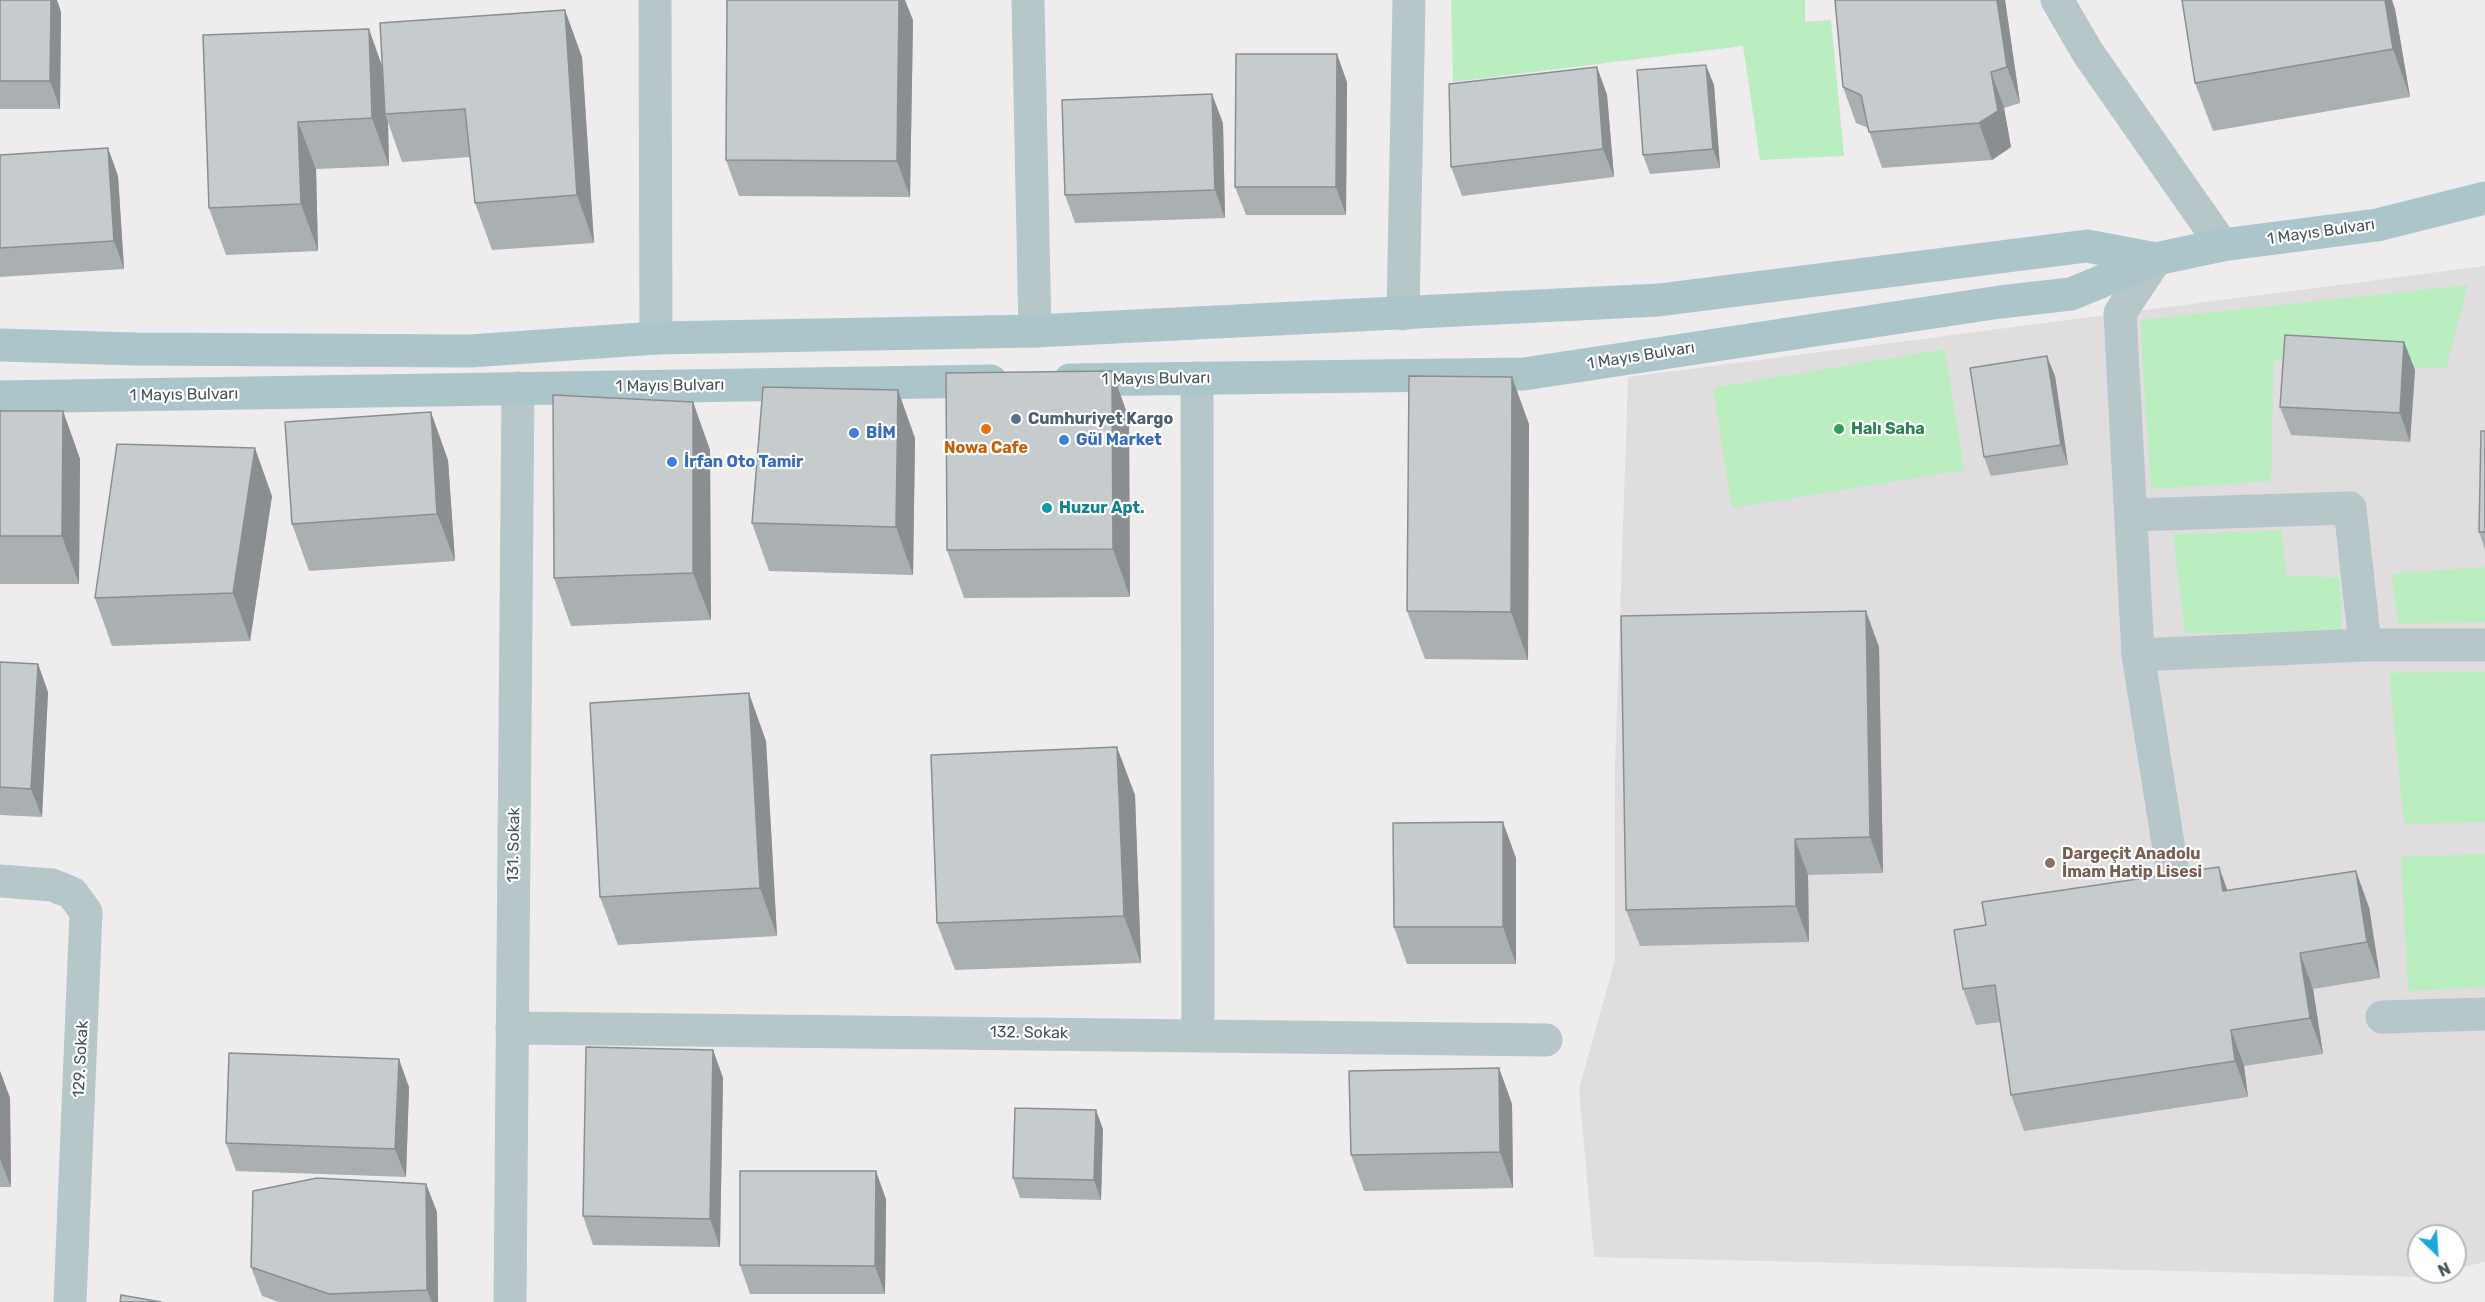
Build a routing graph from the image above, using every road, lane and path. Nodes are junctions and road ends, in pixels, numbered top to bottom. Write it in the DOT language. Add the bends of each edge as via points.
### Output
graph roads {
  1 [pos="655,0"];
  2 [pos="1028,0"];
  3 [pos="1409,0"];
  4 [pos="2057,0"];
  5 [pos="2485,198"];
  6 [pos="2222,245"];
  7 [pos="2156,259"];
  8 [pos="1403,314"];
  9 [pos="1035,331"];
  10 [pos="656,338"];
  11 [pos="0,345"];
  12 [pos="1197,378"];
  13 [pos="518,388"];
  14 [pos="0,397"];
  15 [pos="2132,515"];
  16 [pos="2365,645"];
  17 [pos="2485,645"];
  18 [pos="2138,656"];
  19 [pos="2172,868"];
  20 [pos="0,881"];
  21 [pos="2485,1014"];
  22 [pos="2382,1017"];
  23 [pos="512,1028"];
  24 [pos="1198,1035"];
  25 [pos="1546,1040"];
  26 [pos="70,1302"];
  27 [pos="510,1302"];
  1 -- 10 [label="street"];
  2 -- 9 [label="street"];
  3 -- 8 [label="street"];
  4 -- 6 [label="street" via="2088,53"];
  5 -- 6 [label="main road, 1 Mayıs Bulvarı" via="2377,225"];
  6 -- 7 [label="main road, 1 Mayıs Bulvarı"];
  7 -- 8 [label="main road, 1 Mayıs Bulvarı" via="2087,246 1659,300"];
  7 -- 12 [label="main road, 1 Mayıs Bulvarı" via="2071,294 1524,374"];
  7 -- 15 [label="street" via="2120,313"];
  8 -- 9 [label="main road, 1 Mayıs Bulvarı"];
  9 -- 10 [label="main road, 1 Mayıs Bulvarı"];
  10 -- 11 [label="main road, 1 Mayıs Bulvarı" via="470,351"];
  12 -- 13 [label="main road, 1 Mayıs Bulvarı"];
  12 -- 24 [label="street"];
  13 -- 14 [label="main road, 1 Mayıs Bulvarı"];
  13 -- 23 [label="street, 131. Sokak"];
  15 -- 16 [label="street" via="2350,508"];
  15 -- 18 [label="street"];
  16 -- 17 [label="street"];
  16 -- 18 [label="street"];
  18 -- 19 [label="street"];
  20 -- 26 [label="street, 129. Sokak" via="52,885 72,893 86,912"];
  21 -- 22 [label="street"];
  23 -- 24 [label="street, 132. Sokak"];
  23 -- 27 [label="street, 131. Sokak"];
  24 -- 25 [label="street, 132. Sokak"];
}
